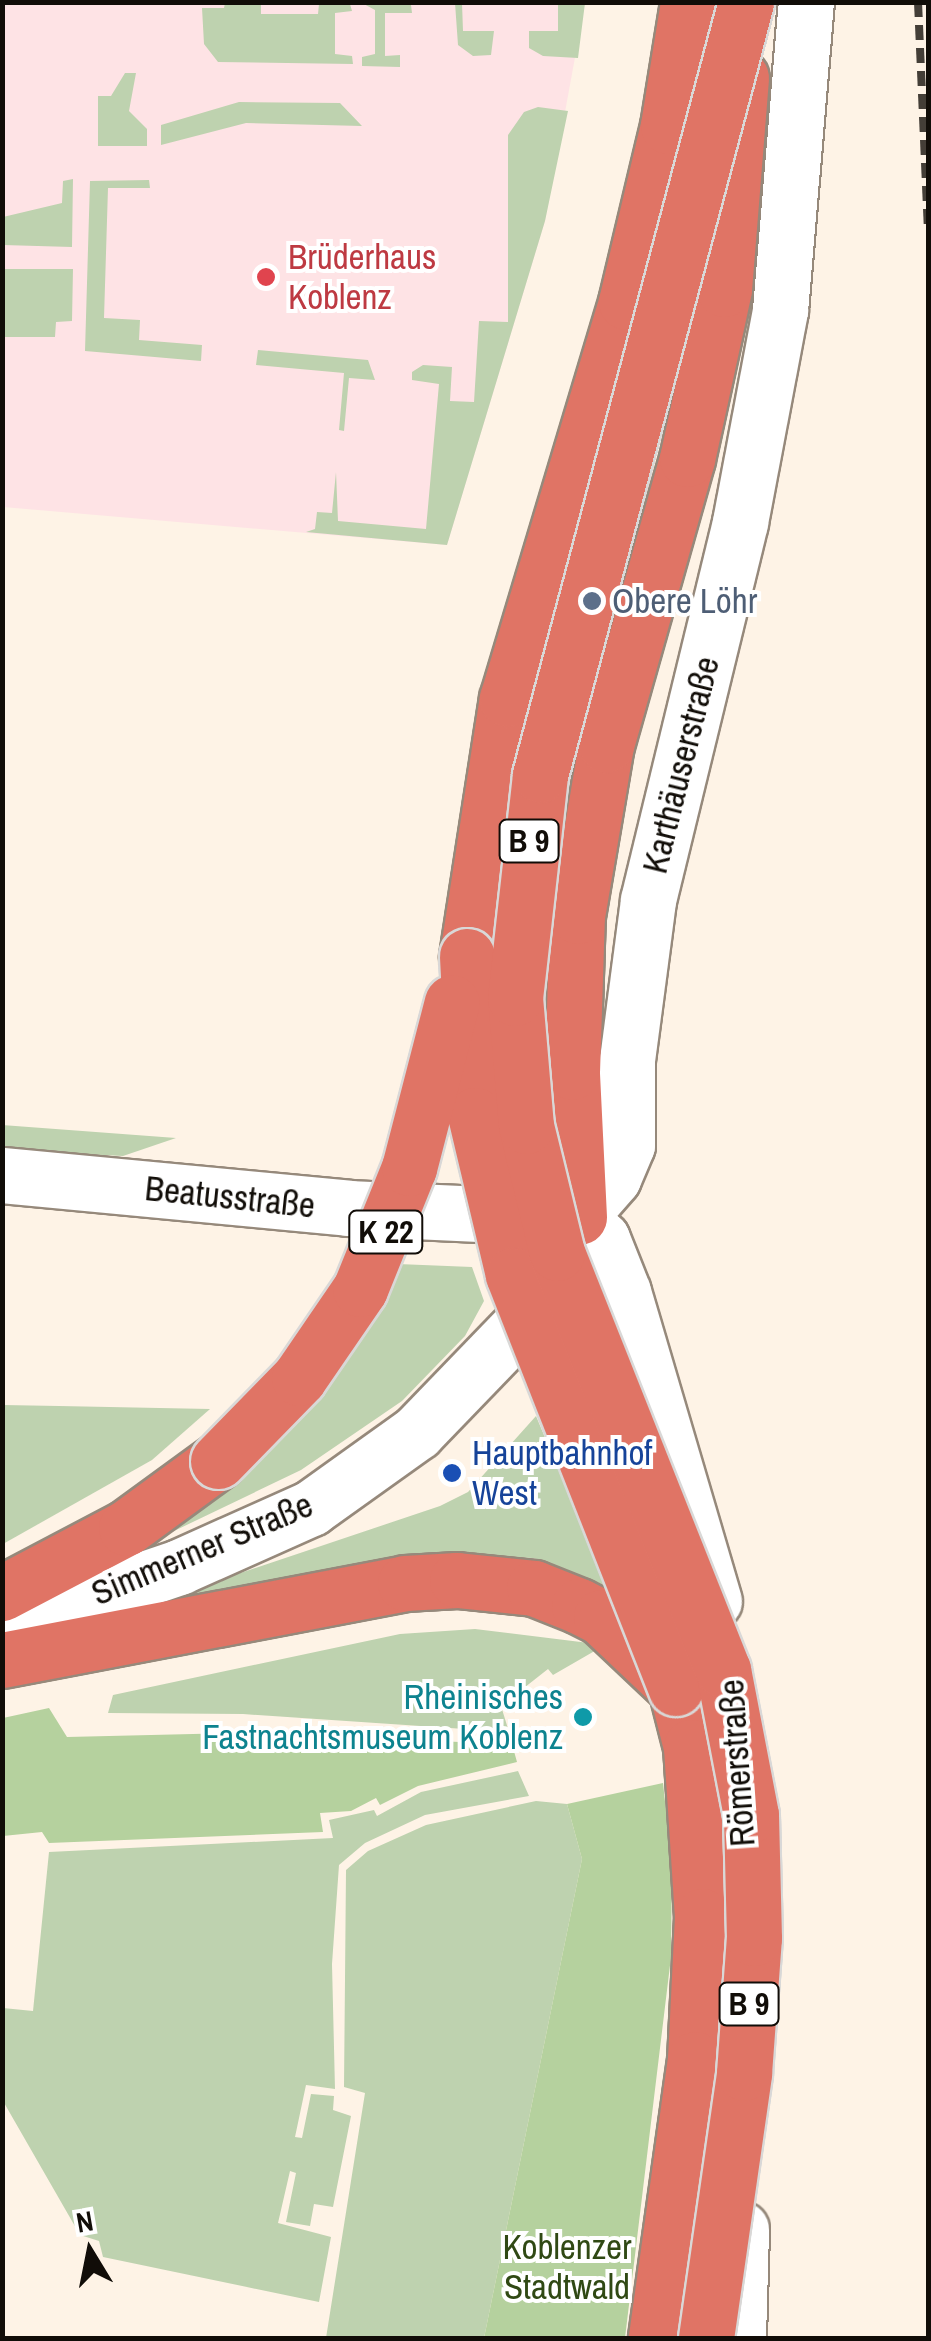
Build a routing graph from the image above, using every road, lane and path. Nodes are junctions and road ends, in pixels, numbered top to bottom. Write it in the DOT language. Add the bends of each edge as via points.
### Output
graph roads {
  1 [pos="688,2"];
  2 [pos="747,2"];
  3 [pos="806,2"];
  4 [pos="467,956"];
  5 [pos="2,1174"];
  6 [pos="481,1216"];
  7 [pos="578,1216"];
  8 [pos="480,1371"];
  9 [pos="2,1593"];
  10 [pos="2,1627"];
  11 [pos="2,1660"];
  12 [pos="676,1688"];
  13 [pos="656,2338"];
  14 [pos="706,2338"];
  15 [pos="738,2338"];
  1 -- 4 [label="highway, B 9" via="668,126 626,302 507,699"];
  2 -- 7 [label="highway, B 9, bridge" via="724,289 687,459 594,802 577,916"];
  2 -- 14 [label="highway, B 9, bridge" via="540,775 524,872 515,998 526,1126 557,1253 722,1670 751,1815 754,1938 744,2073"];
  3 -- 7 [label="street, Karthäuserstraße" via="780,310 740,522 648,900 627,1060 628,1145 613,1178"];
  4 -- 9 [label="highway, K 22, bridge" via="410,1168 360,1289 312,1364 218,1461 126,1528"];
  4 -- 12 [label="highway, B 9, bridge" via="475,1115 513,1275"];
  5 -- 6 [label="street, Beatusstraße"];
  6 -- 7 [label="street, Beatusstraße"];
  6 -- 8 [label="street, Simmerner Straße" via="501,1294 500,1323"];
  7 -- 8 [label="street, Simmerner Straße" via="535,1310"];
  7 -- 15 [label="street, Römerstraße" via="602,1239 630,1314 686,1486 734,1676 748,1939"];
  8 -- 10 [label="street, Simmerner Straße" via="417,1432 311,1508 179,1567"];
  11 -- 12 [label="highway" via="342,1594 457,1580 534,1588 601,1617"];
  12 -- 13 [label="highway, B 9" via="692,1747 702,1916 695,2059"];
}
